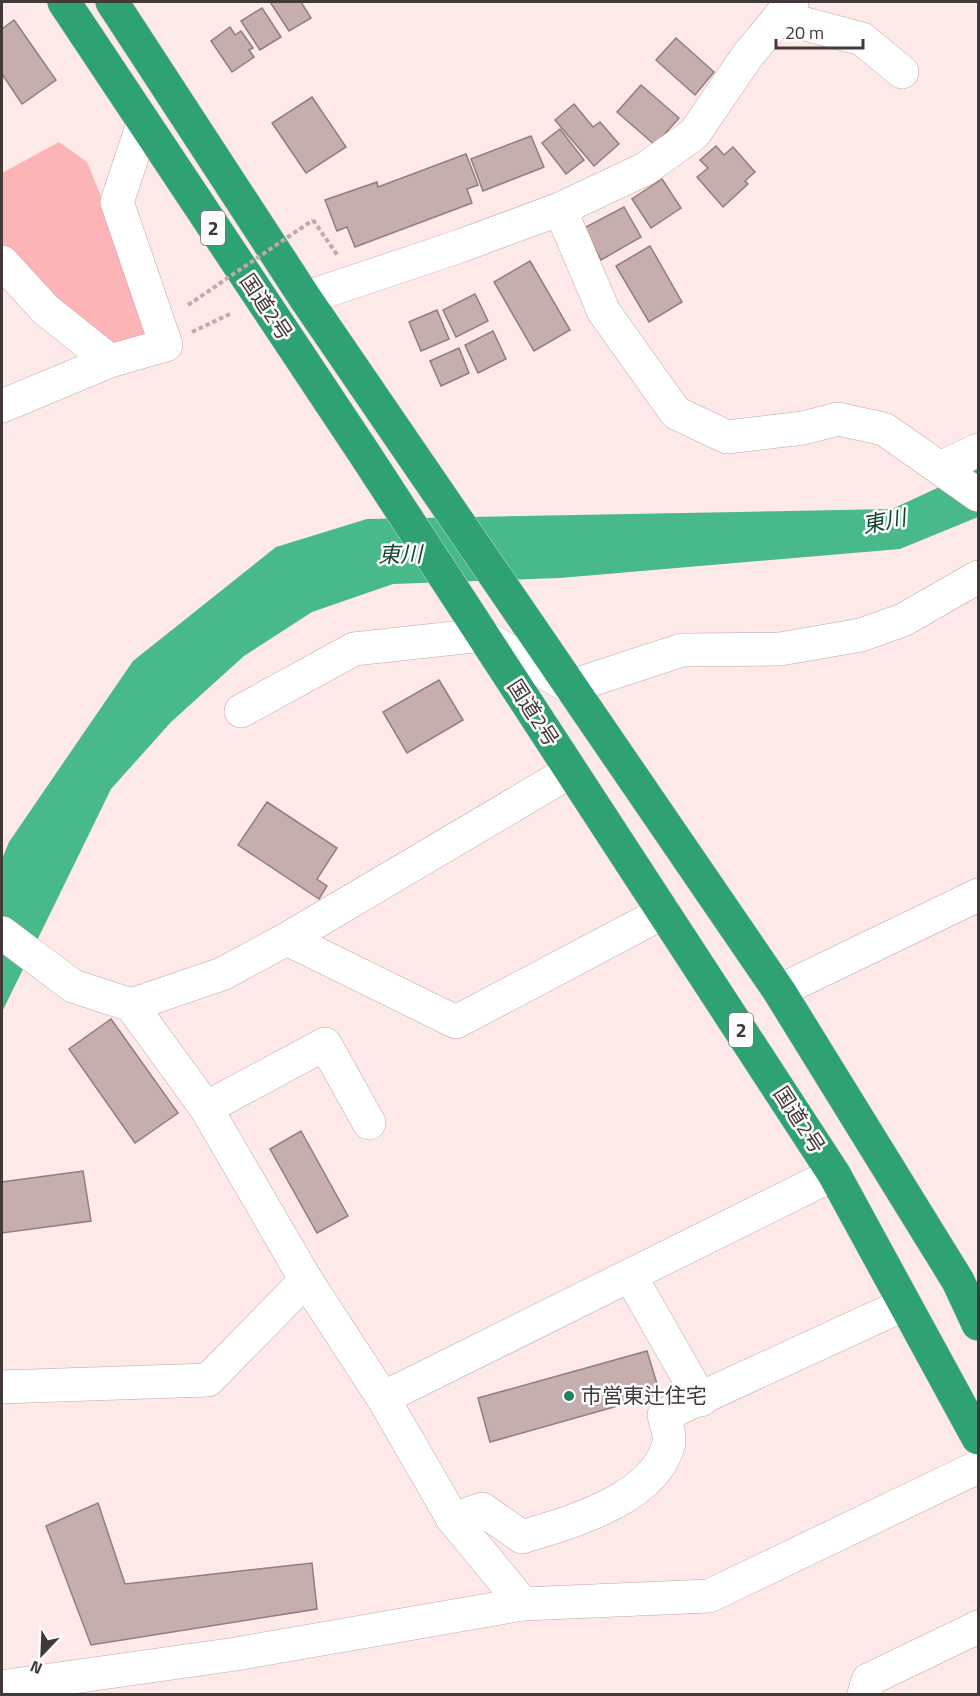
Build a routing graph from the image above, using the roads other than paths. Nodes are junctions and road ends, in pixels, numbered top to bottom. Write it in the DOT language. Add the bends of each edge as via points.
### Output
graph roads {
  1 [pos="64,2"];
  2 [pos="112,2"];
  3 [pos="785,9"];
  4 [pos="902,72"];
  5 [pos="143,124"];
  6 [pos="560,209"];
  7 [pos="2,262"];
  8 [pos="305,298"];
  9 [pos="110,361"];
  10 [pos="2,406"];
  11 [pos="978,450"];
  12 [pos="942,467"];
  13 [pos="978,495"];
  14 [pos="978,577"];
  15 [pos="482,635"];
  16 [pos="569,687"];
  17 [pos="241,711"];
  18 [pos="571,771"];
  19 [pos="976,900"];
  20 [pos="664,912"];
  21 [pos="2,933"];
  22 [pos="287,939"];
  23 [pos="779,991"];
  24 [pos="131,1005"];
  25 [pos="206,1108"];
  26 [pos="369,1123"];
  27 [pos="834,1174"];
  28 [pos="631,1277"];
  29 [pos="306,1280"];
  30 [pos="905,1304"];
  31 [pos="978,1324"];
  32 [pos="2,1387"];
  33 [pos="383,1398"];
  34 [pos="701,1400"];
  35 [pos="978,1438"];
  36 [pos="978,1467"];
  37 [pos="453,1519"];
  38 [pos="523,1604"];
  39 [pos="978,1627"];
  40 [pos="2,1687"];
  41 [pos="864,1695"];
  1 -- 5 [label="highway, 国道2号 / 2"];
  2 -- 8 [label="highway, 国道2号 / 2"];
  3 -- 4 [label="street" via="862,39"];
  3 -- 6 [label="street" via="694,134 645,169"];
  5 -- 9 [label="street" via="117,202 166,345"];
  5 -- 15 [label="highway, 国道2号 / 2"];
  6 -- 8 [label="street"];
  6 -- 12 [label="street" via="604,312 676,413 727,436 803,428 838,419 884,429"];
  7 -- 9 [label="street" via="46,310"];
  8 -- 16 [label="highway, 国道2号 / 2"];
  9 -- 10 [label="street"];
  11 -- 12 [label="street"];
  12 -- 13 [label="street"];
  14 -- 16 [label="street" via="903,620 861,635 780,649 682,650"];
  15 -- 16 [label="street"];
  15 -- 17 [label="street" via="354,649"];
  15 -- 18 [label="highway, 国道2号 / 2"];
  16 -- 23 [label="highway, 2"];
  18 -- 20 [label="highway, 国道2号 / 2"];
  18 -- 22 [label="street"];
  19 -- 23 [label="street"];
  20 -- 22 [label="street" via="456,1022"];
  20 -- 27 [label="highway, 国道2号 / 2"];
  21 -- 24 [label="street" via="73,986"];
  22 -- 24 [label="street" via="222,974"];
  23 -- 31 [label="highway, 2" via="958,1281"];
  24 -- 25 [label="street"];
  25 -- 26 [label="street" via="325,1044"];
  25 -- 29 [label="street"];
  27 -- 28 [label="street"];
  27 -- 30 [label="highway, 国道2号 / 2"];
  28 -- 33 [label="street"];
  28 -- 34 [label="street"];
  29 -- 32 [label="street" via="208,1380"];
  29 -- 33 [label="street"];
  30 -- 34 [label="street"];
  30 -- 35 [label="highway, 国道2号 / 2"];
  33 -- 37 [label="street"];
  34 -- 37 [label="street" via="664,1415 669,1440 660,1466 640,1486 585,1517 522,1537 482,1509"];
  36 -- 38 [label="street" via="709,1596"];
  37 -- 38 [label="street"];
  38 -- 40 [label="street" via="236,1654"];
  39 -- 41 [label="street" via="868,1680"];
}
